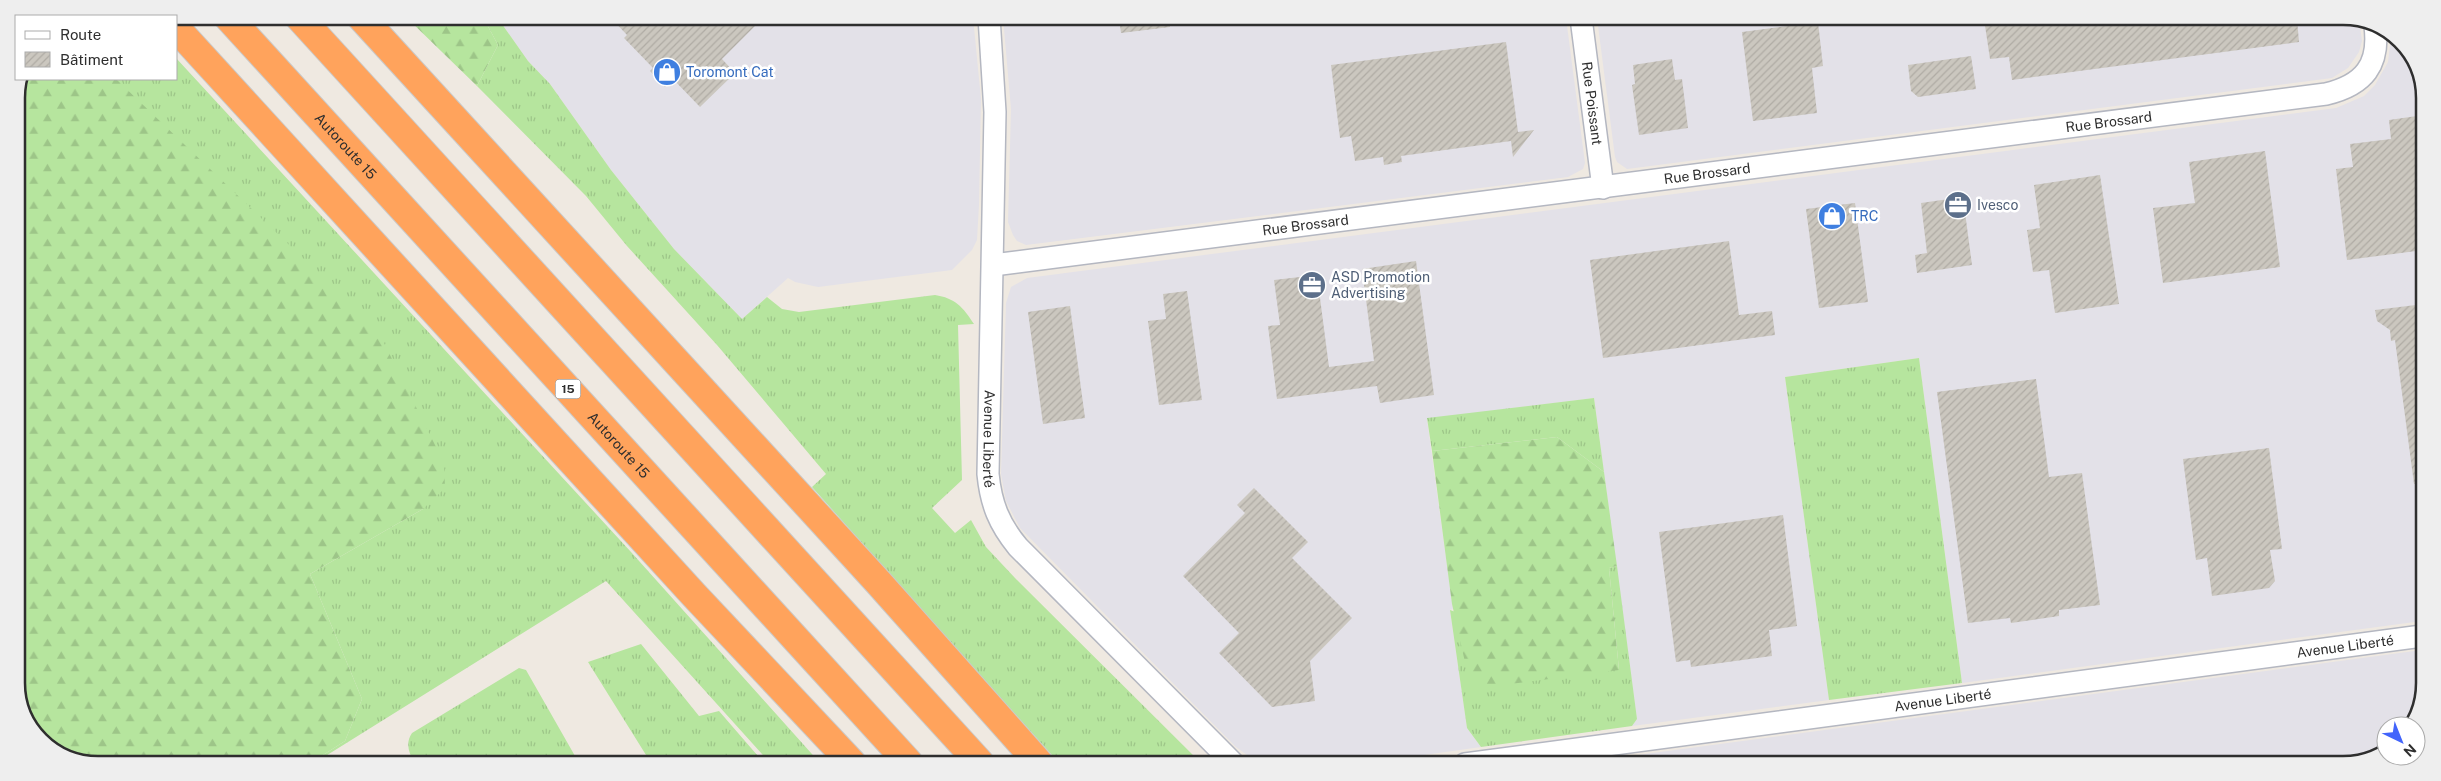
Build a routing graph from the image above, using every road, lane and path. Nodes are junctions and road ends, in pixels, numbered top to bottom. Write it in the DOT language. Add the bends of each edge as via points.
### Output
graph roads {
  1 [pos="235,25"];
  2 [pos="307,25"];
  3 [pos="368,25"];
  4 [pos="990,25"];
  5 [pos="1582,25"];
  6 [pos="178,30"];
  7 [pos="2375,33"];
  8 [pos="1603,188"];
  9 [pos="993,265"];
  10 [pos="2416,637"];
  11 [pos="845,756"];
  12 [pos="903,756"];
  13 [pos="974,756"];
  14 [pos="1033,756"];
  15 [pos="1226,756"];
  16 [pos="1525,756"];
  1 -- 12 [label="highway, Autoroute 15 / 15"];
  2 -- 13 [label="highway"];
  3 -- 14 [label="highway" via="884,588"];
  4 -- 9 [label="street, Avenue Liberté" via="995,112"];
  5 -- 8 [label="street, Rue Poissant"];
  6 -- 11 [label="highway"];
  7 -- 8 [label="street, Rue Brossard" via="2376,52 2366,72 2349,87 2326,94"];
  8 -- 9 [label="street, Rue Brossard"];
  9 -- 15 [label="street, Avenue Liberté" via="988,474 994,510 1018,547"];
  10 -- 16 [label="street, Avenue Liberté"];
}
